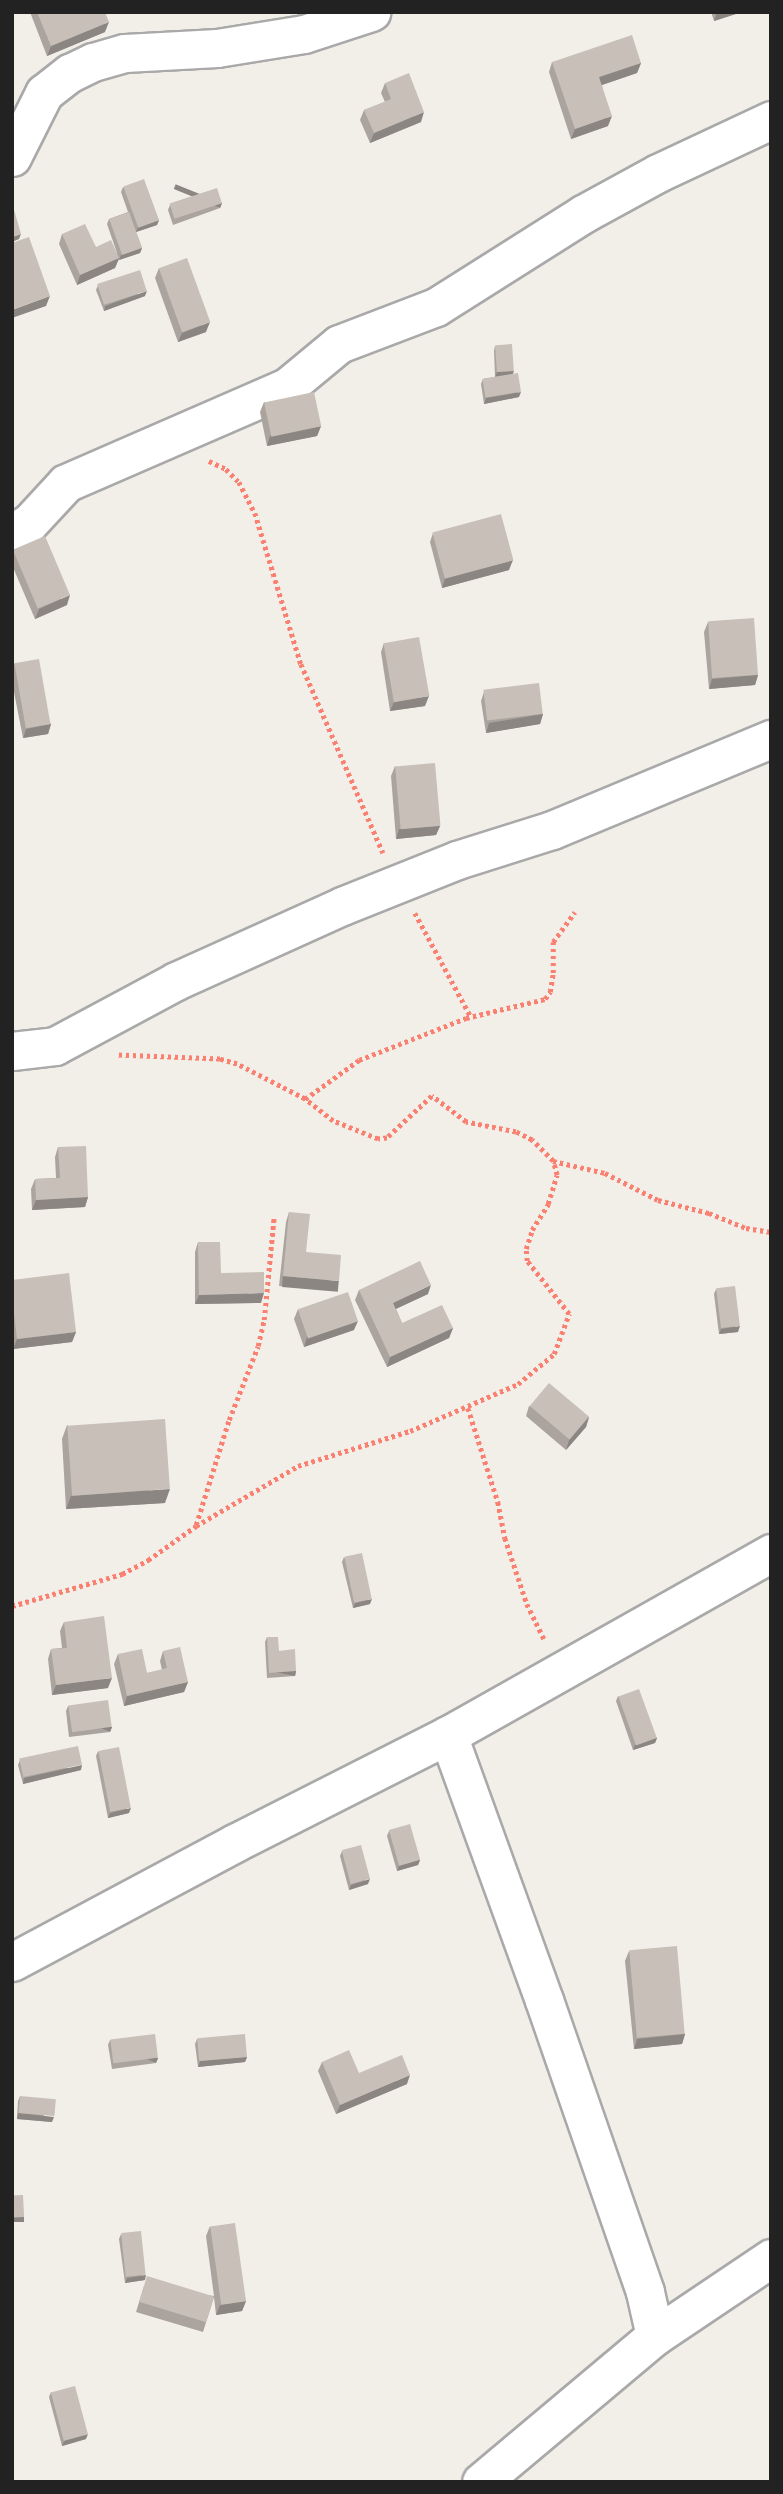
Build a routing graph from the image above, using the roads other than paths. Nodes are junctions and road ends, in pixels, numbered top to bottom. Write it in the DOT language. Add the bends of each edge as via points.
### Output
graph roads {
  1 [pos="371,12"];
  2 [pos="771,120"];
  3 [pos="12,157"];
  4 [pos="12,532"];
  5 [pos="771,739"];
  6 [pos="12,1051"];
  7 [pos="771,1553"];
  8 [pos="447,1735"];
  9 [pos="12,1955"];
  10 [pos="12,1962"];
  11 [pos="771,2258"];
  12 [pos="655,2336"];
  13 [pos="481,2482"];
  1 -- 3 [label="street" via="304,34 217,48 125,53 93,62 44,93"];
  2 -- 4 [label="street" via="583,214 436,307 339,344 287,387 66,483 29,523"];
  5 -- 6 [label="street" via="552,830 397,884 176,981 55,1046"];
  7 -- 8 [label="street"];
  8 -- 10 [label="street"];
  8 -- 12 [label="street" via="549,2012 645,2291"];
  9 -- 10 [label="street"];
  11 -- 12 [label="street"];
  12 -- 13 [label="street"];
}
